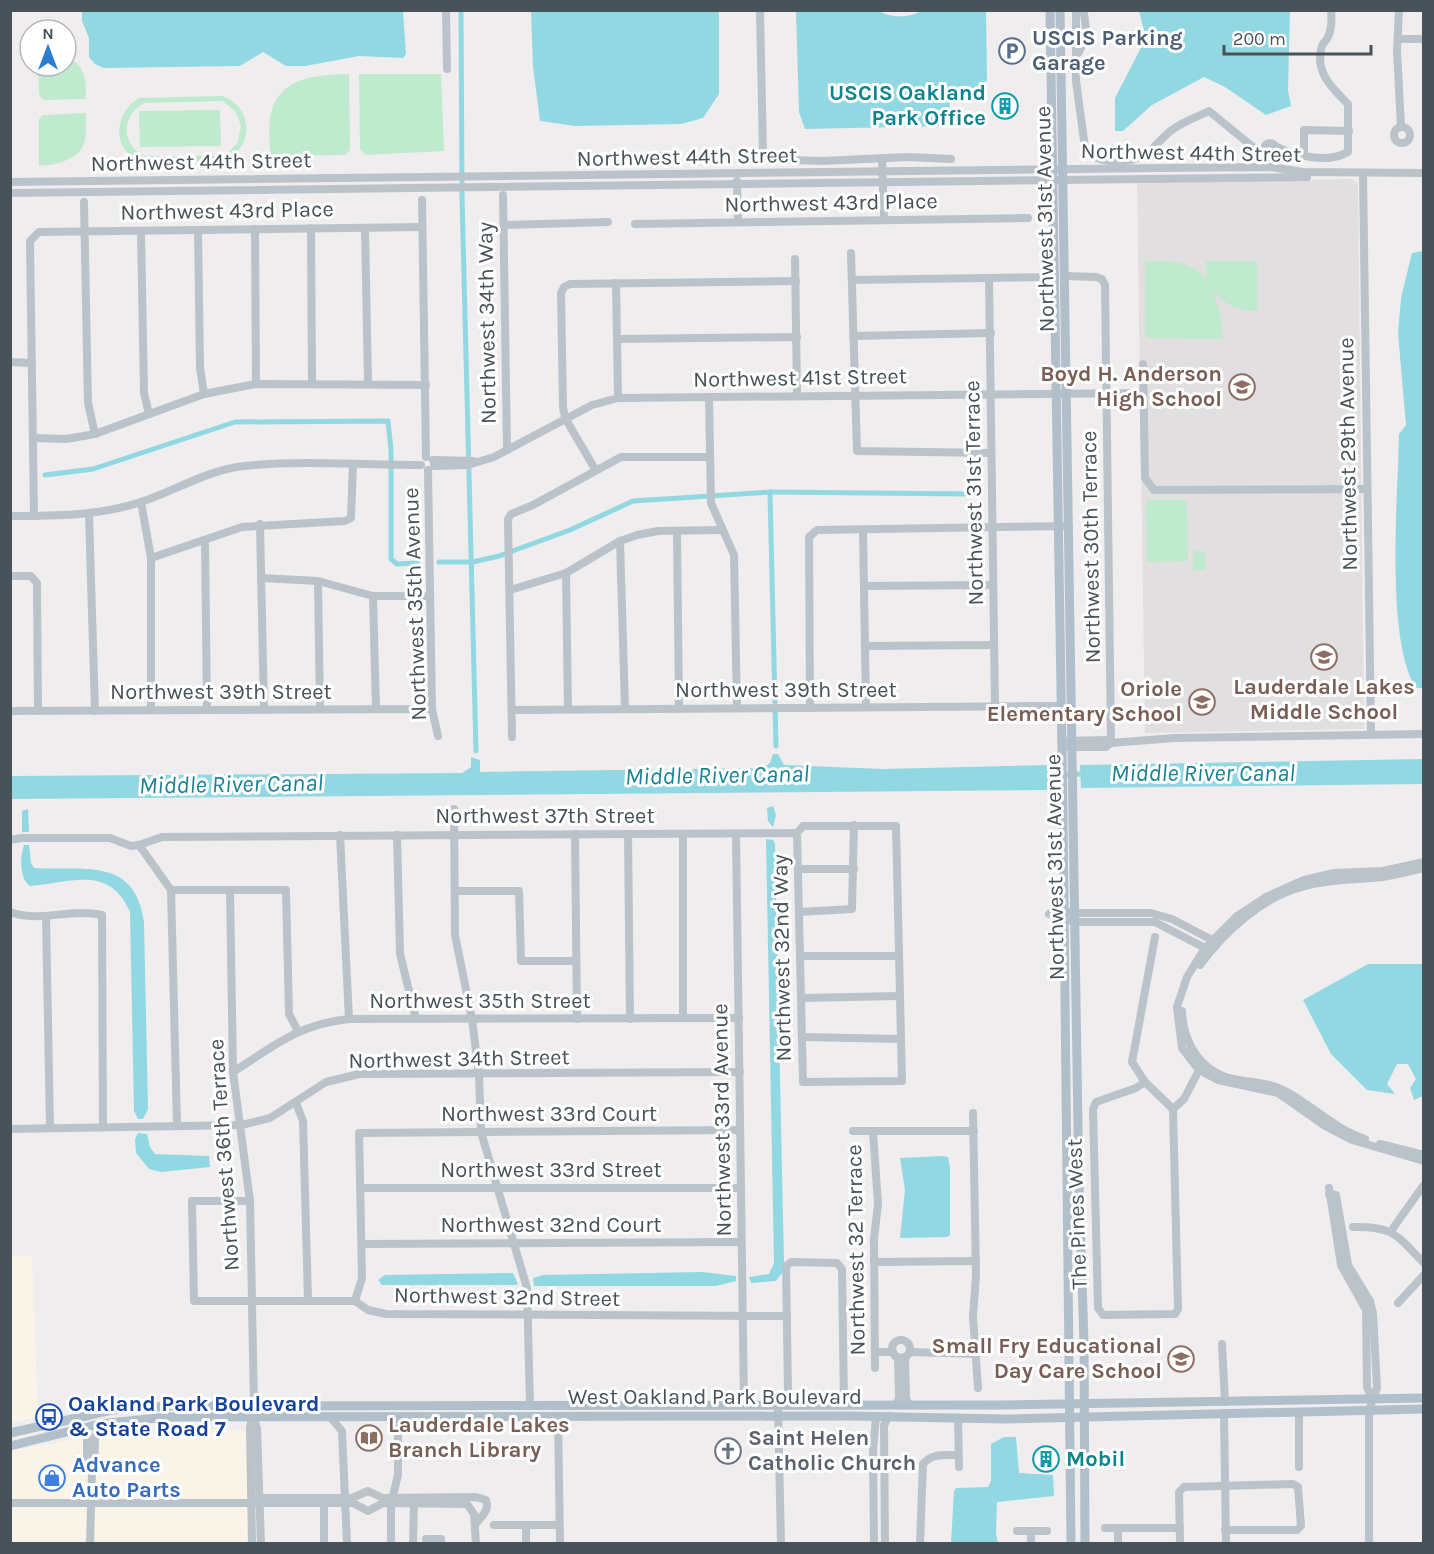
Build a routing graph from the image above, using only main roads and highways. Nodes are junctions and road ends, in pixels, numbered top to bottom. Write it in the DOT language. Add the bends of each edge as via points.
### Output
graph roads {
  1 [pos="1050,10"];
  2 [pos="1060,10"];
  3 [pos="1059,175"];
  4 [pos="1067,744"];
  5 [pos="1424,1398"];
  6 [pos="1225,1402"];
  7 [pos="1236,1402"];
  8 [pos="1071,1403"];
  9 [pos="1084,1403"];
  10 [pos="398,1405"];
  11 [pos="408,1405"];
  12 [pos="530,1405"];
  13 [pos="893,1405"];
  14 [pos="1424,1409"];
  15 [pos="100,1413"];
  16 [pos="1208,1413"];
  17 [pos="1224,1413"];
  18 [pos="383,1416"];
  19 [pos="398,1416"];
  20 [pos="876,1416"];
  21 [pos="513,1417"];
  22 [pos="1084,1417"];
  23 [pos="1071,1418"];
  24 [pos="87,1427"];
  25 [pos="10,1433"];
  26 [pos="10,1446"];
  27 [pos="1071,1544"];
  28 [pos="1085,1544"];
  1 -- 3 [label="main road, Northwest 31st Avenue"];
  2 -- 3 [label="main road, Northwest 31st Avenue"];
  3 -- 4 [label="main road, Northwest 31st Avenue" via="1065,276 1069,526"];
  3 -- 4 [label="main road, Northwest 31st Avenue" via="1055,277 1061,706"];
  4 -- 8 [label="main road, Northwest 31st Avenue" via="1062,763"];
  4 -- 9 [label="main road, Northwest 31st Avenue" via="1073,763"];
  5 -- 7 [label="main road, West Oakland Park Boulevard"];
  6 -- 7 [label="main road, West Oakland Park Boulevard"];
  6 -- 9 [label="main road, West Oakland Park Boulevard"];
  6 -- 16 [label="main road"];
  7 -- 17 [label="main road"];
  8 -- 9 [label="main road, West Oakland Park Boulevard"];
  8 -- 13 [label="main road, West Oakland Park Boulevard"];
  8 -- 23 [label="main road, Northwest 31st Avenue"];
  9 -- 22 [label="main road, Northwest 31st Avenue"];
  10 -- 11 [label="main road, West Oakland Park Boulevard"];
  10 -- 15 [label="main road, West Oakland Park Boulevard" via="160,1406"];
  10 -- 18 [label="main road"];
  11 -- 12 [label="main road, West Oakland Park Boulevard"];
  11 -- 19 [label="main road"];
  12 -- 13 [label="main road, West Oakland Park Boulevard"];
  12 -- 21 [label="main road"];
  13 -- 20 [label="main road"];
  14 -- 17 [label="main road, West Oakland Park Boulevard"];
  15 -- 24 [label="main road"];
  15 -- 25 [label="main road, West Oakland Park Boulevard"];
  16 -- 17 [label="main road, West Oakland Park Boulevard"];
  16 -- 22 [label="main road, West Oakland Park Boulevard"];
  18 -- 19 [label="main road, West Oakland Park Boulevard"];
  18 -- 24 [label="main road, West Oakland Park Boulevard" via="168,1417"];
  19 -- 21 [label="main road, West Oakland Park Boulevard"];
  20 -- 21 [label="main road, West Oakland Park Boulevard"];
  20 -- 23 [label="main road, West Oakland Park Boulevard"];
  22 -- 23 [label="main road, West Oakland Park Boulevard"];
  22 -- 28 [label="main road, Northwest 31st Avenue"];
  23 -- 27 [label="main road, Northwest 31st Avenue"];
  24 -- 26 [label="main road, West Oakland Park Boulevard"];
}
